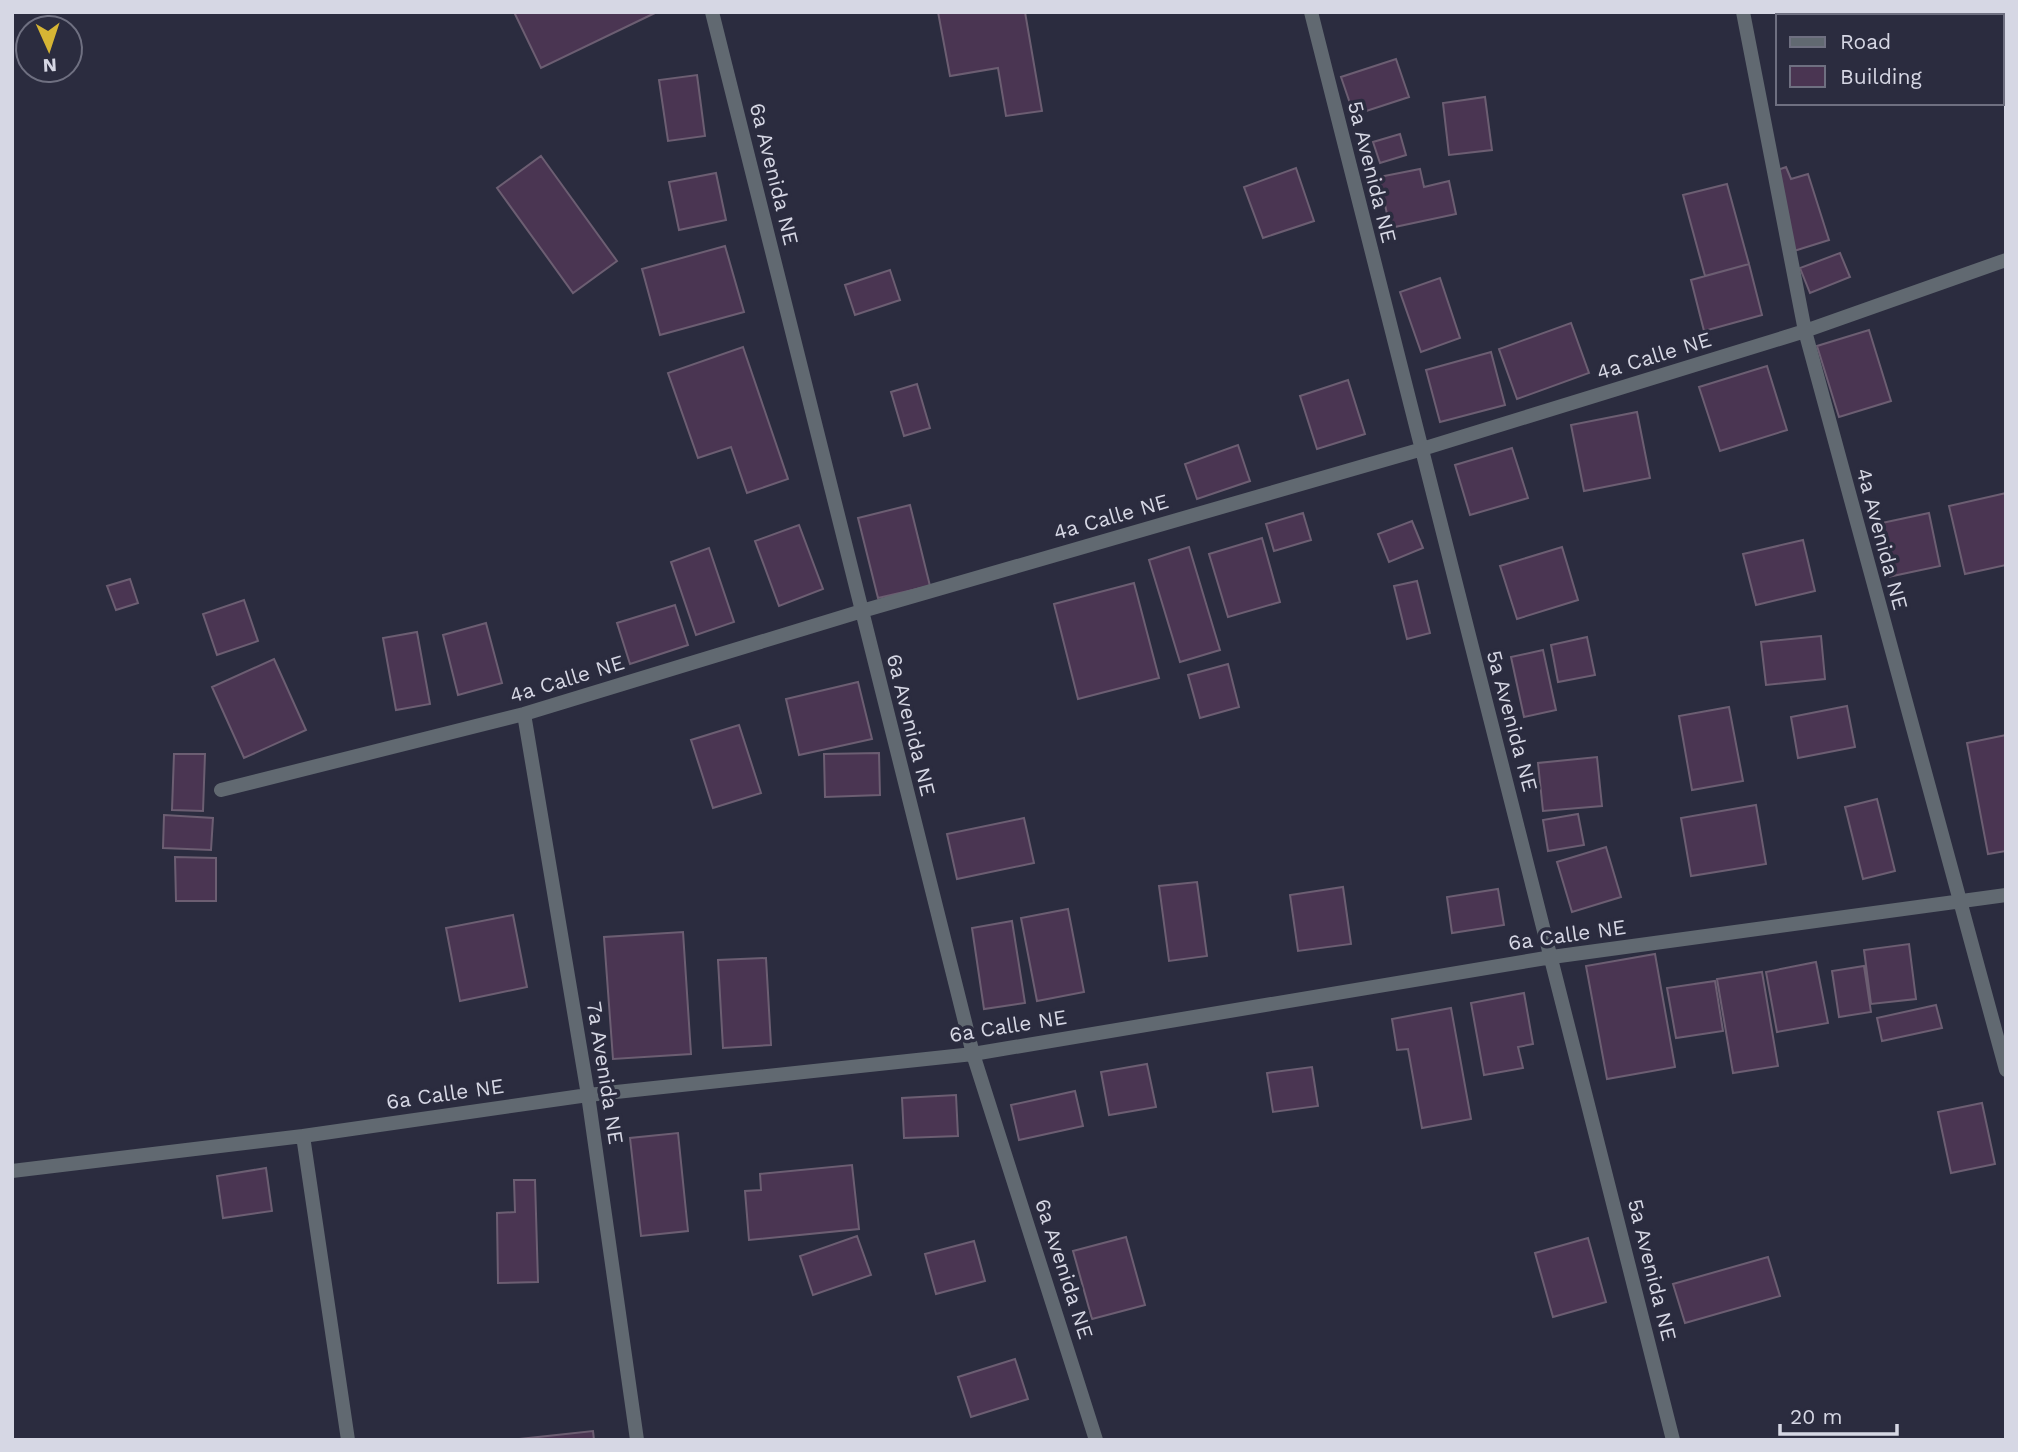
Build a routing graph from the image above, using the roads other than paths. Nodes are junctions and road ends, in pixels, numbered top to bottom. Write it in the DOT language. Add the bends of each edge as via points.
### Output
graph roads {
  1 [pos="712,12"];
  2 [pos="1311,12"];
  3 [pos="1743,12"];
  4 [pos="2006,260"];
  5 [pos="1805,331"];
  6 [pos="1419,450"];
  7 [pos="862,611"];
  8 [pos="524,714"];
  9 [pos="221,790"];
  10 [pos="2006,895"];
  11 [pos="1957,901"];
  12 [pos="1552,957"];
  13 [pos="973,1054"];
  14 [pos="2006,1070"];
  15 [pos="588,1095"];
  16 [pos="303,1136"];
  17 [pos="12,1171"];
  18 [pos="348,1440"];
  19 [pos="637,1440"];
  20 [pos="1096,1440"];
  21 [pos="1673,1440"];
  1 -- 7 [label="street, 6a Avenida NE"];
  2 -- 6 [label="street, 5a Avenida NE"];
  3 -- 5 [label="street, 4a Avenida NE"];
  4 -- 5 [label="street, 4a Calle NE"];
  5 -- 6 [label="street, 4a Calle NE"];
  5 -- 11 [label="street, 4a Avenida NE"];
  6 -- 7 [label="street, 4a Calle NE"];
  6 -- 12 [label="street, 5a Avenida NE"];
  7 -- 8 [label="street, 4a Calle NE"];
  7 -- 13 [label="street, 6a Avenida NE"];
  8 -- 9 [label="street, 4a Calle NE"];
  8 -- 15 [label="street, 7a Avenida NE"];
  10 -- 11 [label="street, 6a Calle NE"];
  11 -- 12 [label="street, 6a Calle NE"];
  11 -- 14 [label="street, 4a Avenida NE"];
  12 -- 13 [label="street, 6a Calle NE"];
  12 -- 21 [label="street, 5a Avenida NE"];
  13 -- 15 [label="street, 6a Calle NE"];
  13 -- 20 [label="street, 6a Avenida NE"];
  15 -- 16 [label="street, 6a Calle NE"];
  15 -- 19 [label="street, 7a Avenida NE"];
  16 -- 17 [label="street, 6a Calle NE"];
  16 -- 18 [label="street"];
}
